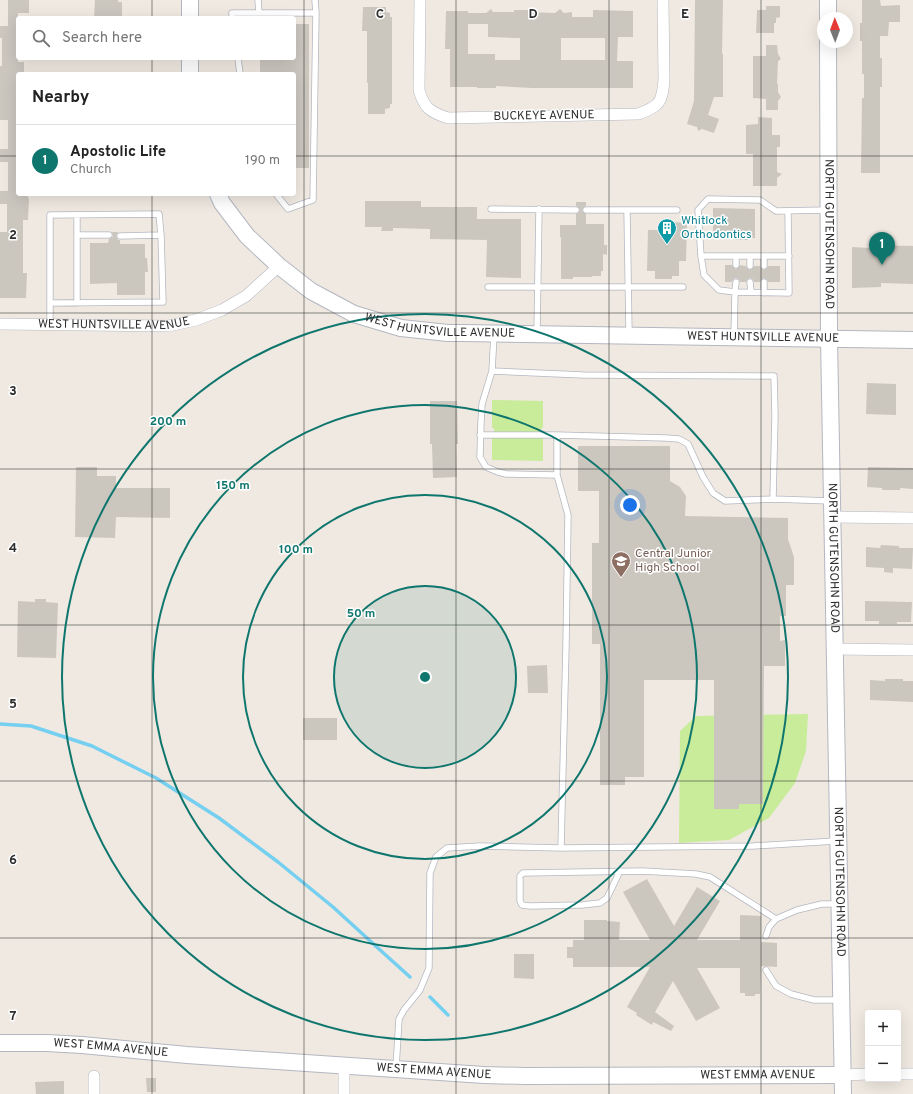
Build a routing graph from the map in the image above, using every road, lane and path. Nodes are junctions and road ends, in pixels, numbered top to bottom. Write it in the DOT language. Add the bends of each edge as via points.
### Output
graph roads {
  1 [pos="190,0"];
  2 [pos="258,0"];
  3 [pos="315,0"];
  4 [pos="420,0"];
  5 [pos="663,0"];
  6 [pos="828,0"];
  7 [pos="828,12"];
  8 [pos="259,13"];
  9 [pos="316,13"];
  10 [pos="190,16"];
  11 [pos="232,16"];
  12 [pos="828,48"];
  13 [pos="190,60"];
  14 [pos="238,60"];
  15 [pos="190,72"];
  16 [pos="240,72"];
  17 [pos="219,196"];
  18 [pos="278,196"];
  19 [pos="491,209"];
  20 [pos="538,209"];
  21 [pos="576,210"];
  22 [pos="586,210"];
  23 [pos="627,210"];
  24 [pos="677,210"];
  25 [pos="829,210"];
  26 [pos="788,211"];
  27 [pos="77,215"];
  28 [pos="77,235"];
  29 [pos="161,235"];
  30 [pos="109,236"];
  31 [pos="120,236"];
  32 [pos="701,256"];
  33 [pos="736,256"];
  34 [pos="750,256"];
  35 [pos="764,256"];
  36 [pos="789,256"];
  37 [pos="736,265"];
  38 [pos="279,266"];
  39 [pos="750,266"];
  40 [pos="764,266"];
  41 [pos="736,282"];
  42 [pos="750,282"];
  43 [pos="764,282"];
  44 [pos="488,287"];
  45 [pos="537,287"];
  46 [pos="628,288"];
  47 [pos="683,288"];
  48 [pos="735,292"];
  49 [pos="751,292"];
  50 [pos="764,292"];
  51 [pos="50,303"];
  52 [pos="76,303"];
  53 [pos="0,324"];
  54 [pos="50,325"];
  55 [pos="494,334"];
  56 [pos="537,334"];
  57 [pos="629,336"];
  58 [pos="734,337"];
  59 [pos="829,338"];
  60 [pos="913,340"];
  61 [pos="492,371"];
  62 [pos="480,435"];
  63 [pos="557,435"];
  64 [pos="557,475"];
  65 [pos="773,499"];
  66 [pos="832,501"];
  67 [pos="832,517"];
  68 [pos="913,518"];
  69 [pos="835,649"];
  70 [pos="913,650"];
  71 [pos="838,840"];
  72 [pos="561,848"];
  73 [pos="620,871"];
  74 [pos="840,904"];
  75 [pos="776,919"];
  76 [pos="766,936"];
  77 [pos="766,970"];
  78 [pos="842,1001"];
  79 [pos="0,1043"];
  80 [pos="344,1065"];
  81 [pos="396,1068"];
  82 [pos="865,1074"];
  83 [pos="901,1074"];
  84 [pos="913,1074"];
  85 [pos="843,1075"];
  86 [pos="94,1076"];
  87 [pos="94,1094"];
  88 [pos="344,1094"];
  89 [pos="843,1094"];
  1 -- 10 [label="street"];
  2 -- 8 [label="lane"];
  3 -- 9 [label="lane"];
  4 -- 5 [label="street, BUCKEYE AVENUE" via="419,90 428,109 448,118 638,114 649,110 659,103 663,93"];
  6 -- 7 [label="street"];
  8 -- 9 [label="lane"];
  8 -- 11 [label="lane" via="232,13"];
  9 -- 18 [label="lane" via="313,200 288,209"];
  12 -- 25 [label="street, NORTH GUTENSOHN ROAD"];
  13 -- 15 [label="street"];
  14 -- 16 [label="lane"];
  17 -- 38 [label="street" via="247,236"];
  19 -- 20 [label="lane"];
  20 -- 21 [label="lane"];
  20 -- 45 [label="lane"];
  22 -- 23 [label="lane"];
  23 -- 24 [label="lane"];
  23 -- 46 [label="lane"];
  25 -- 26 [label="lane"];
  25 -- 59 [label="street, NORTH GUTENSOHN ROAD"];
  26 -- 32 [label="lane" via="776,211 760,200 708,199 698,210"];
  26 -- 36 [label="lane"];
  27 -- 28 [label="lane"];
  27 -- 29 [label="lane" via="159,214"];
  27 -- 51 [label="lane" via="50,215"];
  28 -- 30 [label="lane"];
  28 -- 52 [label="lane"];
  29 -- 31 [label="lane"];
  29 -- 52 [label="lane" via="163,302"];
  32 -- 33 [label="lane"];
  32 -- 48 [label="lane" via="704,275 719,290"];
  33 -- 34 [label="lane"];
  33 -- 37 [label="lane"];
  34 -- 35 [label="lane"];
  34 -- 39 [label="lane"];
  35 -- 36 [label="lane"];
  35 -- 40 [label="lane"];
  36 -- 50 [label="lane" via="789,293"];
  38 -- 54 [label="street, WEST HUNTSVILLE AVENUE" via="246,296 222,310 196,320 168,326"];
  38 -- 55 [label="street, WEST HUNTSVILLE AVENUE" via="311,291 354,314 402,328"];
  41 -- 48 [label="lane"];
  42 -- 49 [label="lane"];
  43 -- 50 [label="lane"];
  44 -- 45 [label="lane"];
  45 -- 46 [label="lane"];
  45 -- 56 [label="lane"];
  46 -- 47 [label="lane"];
  46 -- 57 [label="lane"];
  48 -- 49 [label="lane"];
  48 -- 58 [label="lane"];
  49 -- 50 [label="lane"];
  51 -- 52 [label="lane"];
  51 -- 54 [label="lane"];
  53 -- 54 [label="street, WEST HUNTSVILLE AVENUE"];
  55 -- 56 [label="street, WEST HUNTSVILLE AVENUE"];
  55 -- 61 [label="lane"];
  56 -- 57 [label="street, WEST HUNTSVILLE AVENUE"];
  57 -- 58 [label="street, WEST HUNTSVILLE AVENUE"];
  58 -- 59 [label="street, WEST HUNTSVILLE AVENUE"];
  59 -- 60 [label="street, WEST HUNTSVILLE AVENUE"];
  59 -- 66 [label="street, NORTH GUTENSOHN ROAD"];
  61 -- 62 [label="lane" via="482,404"];
  61 -- 65 [label="lane" via="583,375 774,376"];
  62 -- 63 [label="lane"];
  62 -- 64 [label="lane" via="480,457 486,467 506,474"];
  63 -- 64 [label="lane"];
  63 -- 65 [label="lane" via="679,440 688,444 713,493 725,501"];
  64 -- 72 [label="lane" via="568,515"];
  65 -- 66 [label="lane"];
  66 -- 67 [label="street, NORTH GUTENSOHN ROAD"];
  67 -- 68 [label="street"];
  67 -- 69 [label="street, NORTH GUTENSOHN ROAD"];
  69 -- 70 [label="street"];
  69 -- 71 [label="street, NORTH GUTENSOHN ROAD"];
  71 -- 72 [label="lane" via="753,846"];
  71 -- 74 [label="street, NORTH GUTENSOHN ROAD"];
  72 -- 81 [label="lane" via="447,848 436,857 430,873 429,968 420,990 399,1019"];
  73 -- 73 [label="lane" via="523,873 520,876 520,901 522,905 530,906 600,903 607,898"];
  73 -- 75 [label="lane" via="696,874 710,877"];
  74 -- 75 [label="lane" via="822,904 797,910"];
  74 -- 78 [label="street, NORTH GUTENSOHN ROAD"];
  75 -- 76 [label="lane"];
  77 -- 78 [label="lane" via="776,986 791,994 814,1000"];
  78 -- 85 [label="street, NORTH GUTENSOHN ROAD"];
  79 -- 80 [label="street, WEST EMMA AVENUE" via="82,1045"];
  80 -- 81 [label="street, WEST EMMA AVENUE"];
  80 -- 88 [label="street"];
  81 -- 85 [label="street, WEST EMMA AVENUE" via="525,1076"];
  82 -- 85 [label="street, WEST EMMA AVENUE"];
  83 -- 84 [label="street"];
  85 -- 89 [label="street, NORTH GUTENSOHN ROAD"];
  86 -- 87 [label="street"];
}
